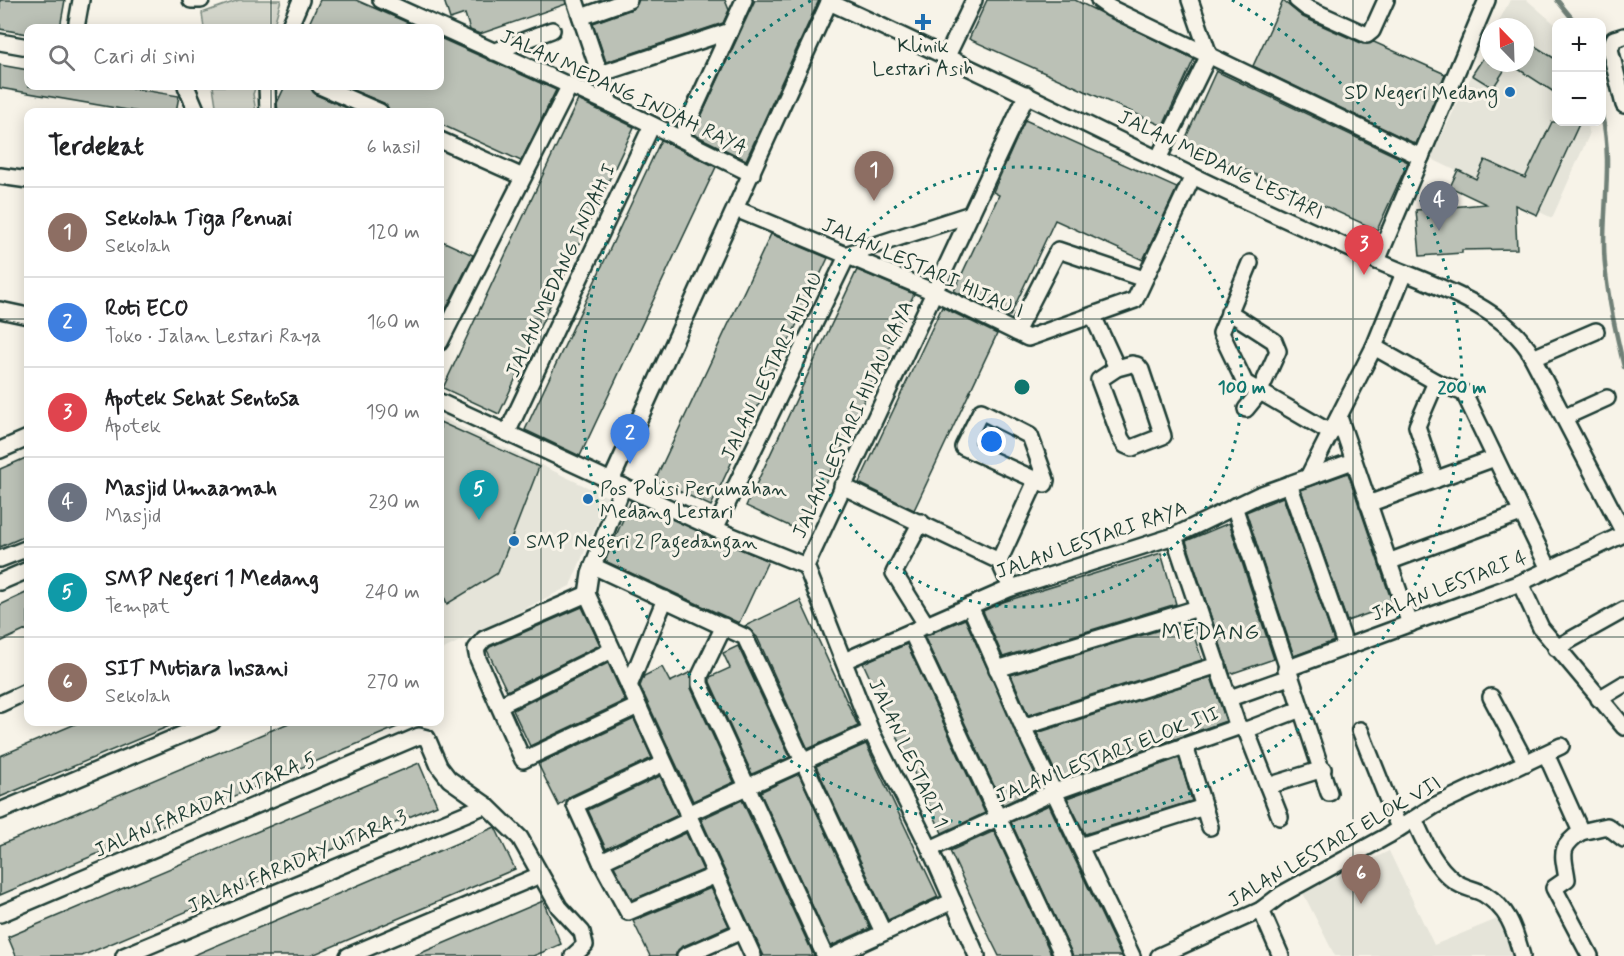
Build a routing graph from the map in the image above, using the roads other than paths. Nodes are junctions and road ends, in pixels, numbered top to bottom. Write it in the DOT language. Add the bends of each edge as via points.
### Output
graph roads {
  1 [pos="81,0"];
  2 [pos="191,0"];
  3 [pos="201,0"];
  4 [pos="301,0"];
  5 [pos="412,0"];
  6 [pos="575,0"];
  7 [pos="629,0"];
  8 [pos="744,0"];
  9 [pos="974,0"];
  10 [pos="1099,0"];
  11 [pos="1190,0"];
  12 [pos="1297,0"];
  13 [pos="1386,0"];
  14 [pos="1487,0"];
  15 [pos="830,1"];
  16 [pos="387,3"];
  17 [pos="581,17"];
  18 [pos="77,24"];
  19 [pos="291,24"];
  20 [pos="432,24"];
  21 [pos="444,29"];
  22 [pos="552,30"];
  23 [pos="729,31"];
  24 [pos="1624,36"];
  25 [pos="0,42"];
  26 [pos="24,46"];
  27 [pos="493,52"];
  28 [pos="1209,55"];
  29 [pos="947,56"];
  30 [pos="600,74"];
  31 [pos="570,86"];
  32 [pos="188,90"];
  33 [pos="267,90"];
  34 [pos="329,90"];
  35 [pos="1027,94"];
  36 [pos="610,104"];
  37 [pos="1624,105"];
  38 [pos="195,108"];
  39 [pos="268,108"];
  40 [pos="371,108"];
  41 [pos="652,125"];
  42 [pos="681,138"];
  43 [pos="444,142"];
  44 [pos="1421,156"];
  45 [pos="1158,157"];
  46 [pos="752,174"];
  47 [pos="0,176"];
  48 [pos="1193,176"];
  49 [pos="523,177"];
  50 [pos="24,179"];
  51 [pos="736,209"];
  52 [pos="971,214"];
  53 [pos="848,254"];
  54 [pos="1377,261"];
  55 [pos="1250,262"];
  56 [pos="1404,273"];
  57 [pos="1144,279"];
  58 [pos="934,292"];
  59 [pos="0,310"];
  60 [pos="1229,312"];
  61 [pos="24,315"];
  62 [pos="1093,316"];
  63 [pos="1596,331"];
  64 [pos="1016,332"];
  65 [pos="444,334"];
  66 [pos="1374,347"];
  67 [pos="1533,358"];
  68 [pos="1117,368"];
  69 [pos="1436,382"];
  70 [pos="1259,393"];
  71 [pos="1607,398"];
  72 [pos="444,404"];
  73 [pos="1246,409"];
  74 [pos="1339,417"];
  75 [pos="1565,417"];
  76 [pos="507,433"];
  77 [pos="1331,433"];
  78 [pos="24,440"];
  79 [pos="0,450"];
  80 [pos="1495,458"];
  81 [pos="1353,461"];
  82 [pos="1308,477"];
  83 [pos="1435,480"];
  84 [pos="1036,481"];
  85 [pos="617,484"];
  86 [pos="1289,484"];
  87 [pos="842,486"];
  88 [pos="1368,504"];
  89 [pos="1234,506"];
  90 [pos="1521,513"];
  91 [pos="921,522"];
  92 [pos="715,529"];
  93 [pos="1624,533"];
  94 [pos="1174,536"];
  95 [pos="24,552"];
  96 [pos="0,560"];
  97 [pos="999,561"];
  98 [pos="1388,562"];
  99 [pos="593,566"];
  100 [pos="806,567"];
  101 [pos="1549,569"];
  102 [pos="24,572"];
  103 [pos="0,582"];
  104 [pos="1520,583"];
  105 [pos="1011,588"];
  106 [pos="587,594"];
  107 [pos="665,599"];
  108 [pos="970,606"];
  109 [pos="1198,608"];
  110 [pos="1624,610"];
  111 [pos="1410,624"];
  112 [pos="724,626"];
  113 [pos="927,626"];
  114 [pos="912,633"];
  115 [pos="1346,647"];
  116 [pos="1556,648"];
  117 [pos="612,650"];
  118 [pos="844,661"];
  119 [pos="1218,665"];
  120 [pos="997,669"];
  121 [pos="1288,673"];
  122 [pos="1624,684"];
  123 [pos="629,686"];
  124 [pos="24,693"];
  125 [pos="1491,697"];
  126 [pos="1230,698"];
  127 [pos="1599,699"];
  128 [pos="0,704"];
  129 [pos="500,705"];
  130 [pos="638,706"];
  131 [pos="1301,709"];
  132 [pos="202,726"];
  133 [pos="1023,727"];
  134 [pos="1624,727"];
  135 [pos="1242,729"];
  136 [pos="1360,730"];
  137 [pos="871,731"];
  138 [pos="1185,746"];
  139 [pos="1562,746"];
  140 [pos="1546,754"];
  141 [pos="803,760"];
  142 [pos="664,763"];
  143 [pos="1526,763"];
  144 [pos="1323,769"];
  145 [pos="746,786"];
  146 [pos="1268,786"];
  147 [pos="1054,792"];
  148 [pos="1329,793"];
  149 [pos="486,805"];
  150 [pos="1204,807"];
  151 [pos="0,811"];
  152 [pos="689,817"];
  153 [pos="999,817"];
  154 [pos="1280,817"];
  155 [pos="1414,819"];
  156 [pos="1210,827"];
  157 [pos="1399,828"];
  158 [pos="1581,832"];
  159 [pos="1624,839"];
  160 [pos="1080,846"];
  161 [pos="930,849"];
  162 [pos="600,862"];
  163 [pos="540,875"];
  164 [pos="716,875"];
  165 [pos="953,901"];
  166 [pos="1261,910"];
  167 [pos="0,914"];
  168 [pos="742,931"];
  169 [pos="883,932"];
  170 [pos="977,953"];
  171 [pos="575,955"];
  172 [pos="124,956"];
  173 [pos="348,956"];
  174 [pos="686,956"];
  175 [pos="753,956"];
  176 [pos="825,956"];
  177 [pos="833,956"];
  178 [pos="1063,956"];
  179 [pos="1132,956"];
  180 [pos="1159,956"];
  181 [pos="1281,956"];
  182 [pos="1522,956"];
  183 [pos="1590,956"];
  1 -- 18 [label="street"];
  2 -- 3 [label="street"];
  4 -- 19 [label="street"];
  5 -- 16 [label="street"];
  6 -- 17 [label="street"];
  7 -- 17 [label="street"];
  8 -- 23 [label="street"];
  9 -- 29 [label="street"];
  10 -- 28 [label="street"];
  11 -- 28 [label="street"];
  12 -- 13 [label="street" via="1367,35"];
  14 -- 44 [label="street"];
  15 -- 29 [label="street, JALAN MEDANG LESTARI"];
  15 -- 46 [label="street"];
  16 -- 20 [label="street, JALAN MEDANG INDAH RAYA"];
  17 -- 30 [label="street"];
  21 -- 27 [label="street, JALAN MEDANG INDAH RAYA"];
  22 -- 27 [label="street"];
  23 -- 30 [label="street"];
  23 -- 42 [label="street"];
  24 -- 37 [label="street" via="1614,39 1610,49"];
  25 -- 26 [label="street"];
  27 -- 31 [label="street, JALAN MEDANG INDAH RAYA"];
  28 -- 44 [label="street"];
  28 -- 45 [label="street"];
  29 -- 35 [label="street, JALAN MEDANG LESTARI"];
  30 -- 36 [label="street"];
  31 -- 36 [label="street, JALAN MEDANG INDAH RAYA"];
  31 -- 49 [label="street"];
  32 -- 38 [label="street"];
  33 -- 39 [label="street"];
  34 -- 40 [label="street"];
  35 -- 45 [label="street, JALAN MEDANG LESTARI"];
  35 -- 52 [label="street, JALAN LESTARI HIJAU RAYA"];
  36 -- 41 [label="street, JALAN MEDANG INDAH RAYA"];
  41 -- 42 [label="street, JALAN MEDANG INDAH RAYA"];
  41 -- 76 [label="street, JALAN MEDANG INDAH I"];
  42 -- 46 [label="street, JALAN MEDANG INDAH RAYA"];
  43 -- 49 [label="street"];
  44 -- 54 [label="street"];
  45 -- 48 [label="street, JALAN MEDANG LESTARI"];
  46 -- 51 [label="street"];
  47 -- 50 [label="street"];
  48 -- 54 [label="street, JALAN MEDANG LESTARI"];
  48 -- 57 [label="street, JALAN LESTARI HIJAU I"];
  49 -- 65 [label="street"];
  51 -- 53 [label="street, JALAN LESTARI HIJAU I"];
  51 -- 85 [label="street"];
  52 -- 53 [label="street"];
  52 -- 58 [label="street, JALAN LESTARI HIJAU RAYA"];
  53 -- 58 [label="street, JALAN LESTARI HIJAU I"];
  53 -- 92 [label="street, JALAN LESTARI HIJAU"];
  54 -- 56 [label="street, JALAN MEDANG LESTARI"];
  55 -- 60 [label="street"];
  56 -- 66 [label="street"];
  56 -- 67 [label="street, JALAN MEDANG LESTARI" via="1495,316 1515,332"];
  57 -- 62 [label="street, JALAN LESTARI HIJAU I" via="1134,301"];
  57 -- 64 [label="street" via="1058,250"];
  58 -- 64 [label="street, JALAN LESTARI HIJAU I"];
  58 -- 87 [label="street, JALAN LESTARI HIJAU RAYA"];
  59 -- 61 [label="street"];
  60 -- 70 [label="street" via="1221,333 1245,383"];
  60 -- 70 [label="street" via="1277,346"];
  62 -- 64 [label="street, JALAN LESTARI HIJAU I" via="1028,338"];
  62 -- 68 [label="street"];
  63 -- 67 [label="street"];
  66 -- 69 [label="street"];
  66 -- 74 [label="street"];
  67 -- 75 [label="street, JALAN MEDANG LESTARI"];
  68 -- 68 [label="street" via="1099,380 1121,439 1132,448 1162,437 1141,369 1132,364"];
  69 -- 80 [label="street" via="1464,393"];
  69 -- 83 [label="street" via="1418,426"];
  70 -- 73 [label="street"];
  70 -- 77 [label="street"];
  71 -- 75 [label="street"];
  72 -- 76 [label="street"];
  74 -- 77 [label="street"];
  74 -- 81 [label="street"];
  75 -- 93 [label="street, JALAN MEDANG LESTARI"];
  76 -- 85 [label="street"];
  77 -- 82 [label="street"];
  78 -- 79 [label="street"];
  80 -- 83 [label="street"];
  80 -- 90 [label="street"];
  81 -- 82 [label="street, JALAN LESTARI RAYA"];
  81 -- 88 [label="street"];
  82 -- 86 [label="street, JALAN LESTARI RAYA"];
  83 -- 88 [label="street"];
  84 -- 84 [label="street" via="1045,484 1046,480 1030,436 980,412 963,447"];
  84 -- 97 [label="street"];
  85 -- 92 [label="street"];
  85 -- 99 [label="street"];
  86 -- 89 [label="street, JALAN LESTARI RAYA"];
  86 -- 115 [label="street"];
  87 -- 91 [label="street"];
  87 -- 100 [label="street, JALAN LESTARI HIJAU RAYA"];
  88 -- 98 [label="street"];
  89 -- 94 [label="street, JALAN LESTARI RAYA"];
  89 -- 121 [label="street"];
  90 -- 98 [label="street"];
  90 -- 101 [label="street"];
  91 -- 97 [label="street"];
  91 -- 113 [label="street" via="894,573"];
  92 -- 100 [label="street"];
  93 -- 101 [label="street, JALAN LESTARI 4"];
  94 -- 105 [label="street, JALAN LESTARI RAYA"];
  94 -- 109 [label="street"];
  95 -- 96 [label="street"];
  97 -- 105 [label="street"];
  98 -- 111 [label="street"];
  99 -- 106 [label="street"];
  99 -- 107 [label="street"];
  100 -- 118 [label="street, JALAN LESTARI 1"];
  101 -- 104 [label="street, JALAN LESTARI 4"];
  102 -- 103 [label="street"];
  104 -- 111 [label="street, JALAN LESTARI 4"];
  104 -- 116 [label="street" via="1541,628"];
  105 -- 108 [label="street, JALAN LESTARI RAYA"];
  106 -- 117 [label="street"];
  106 -- 129 [label="street" via="479,644 478,659"];
  107 -- 112 [label="street"];
  107 -- 123 [label="street"];
  108 -- 113 [label="street, JALAN LESTARI RAYA"];
  108 -- 120 [label="street"];
  109 -- 119 [label="street"];
  109 -- 120 [label="street"];
  110 -- 116 [label="street"];
  111 -- 115 [label="street, JALAN LESTARI 4"];
  112 -- 141 [label="street" via="747,639"];
  112 -- 145 [label="street" via="699,680"];
  113 -- 114 [label="street, JALAN LESTARI RAYA"];
  114 -- 118 [label="street, JALAN LESTARI RAYA"];
  114 -- 153 [label="street"];
  115 -- 121 [label="street, JALAN LESTARI 4"];
  116 -- 127 [label="street"];
  117 -- 123 [label="street"];
  117 -- 129 [label="street"];
  118 -- 137 [label="street, JALAN LESTARI 1"];
  119 -- 126 [label="street"];
  119 -- 133 [label="street"];
  120 -- 133 [label="street"];
  121 -- 126 [label="street, JALAN LESTARI 4"];
  121 -- 131 [label="street"];
  122 -- 127 [label="street"];
  123 -- 130 [label="street"];
  124 -- 128 [label="street"];
  125 -- 143 [label="street"];
  126 -- 135 [label="street"];
  127 -- 134 [label="street"];
  129 -- 130 [label="street" via="524,760"];
  130 -- 142 [label="street"];
  131 -- 135 [label="street, JALAN LESTARI ELOK III"];
  131 -- 144 [label="street"];
  132 -- 151 [label="street"];
  133 -- 147 [label="street"];
  135 -- 138 [label="street, JALAN LESTARI ELOK III"];
  135 -- 146 [label="street"];
  136 -- 157 [label="street"];
  137 -- 141 [label="street"];
  137 -- 161 [label="street, JALAN LESTARI 1"];
  138 -- 147 [label="street, JALAN LESTARI ELOK III"];
  138 -- 150 [label="street"];
  139 -- 140 [label="street, JALAN LESTARI ELOK VII"];
  140 -- 143 [label="street, JALAN LESTARI ELOK VII"];
  140 -- 158 [label="street"];
  141 -- 145 [label="street"];
  141 -- 169 [label="street"];
  142 -- 152 [label="street"];
  142 -- 162 [label="street" via="575,805"];
  143 -- 155 [label="street, JALAN LESTARI ELOK VII"];
  144 -- 146 [label="street"];
  144 -- 148 [label="street"];
  145 -- 152 [label="street"];
  145 -- 176 [label="street"];
  146 -- 154 [label="street"];
  147 -- 153 [label="street, JALAN LESTARI ELOK III"];
  147 -- 160 [label="street"];
  149 -- 163 [label="street" via="520,838"];
  149 -- 167 [label="street, JALAN FARADAY UTARA 5" via="449,779 427,738 419,736"];
  149 -- 172 [label="street, JALAN FARADAY UTARA 3"];
  150 -- 156 [label="street"];
  150 -- 160 [label="street"];
  152 -- 162 [label="street"];
  152 -- 164 [label="street"];
  153 -- 161 [label="street, JALAN LESTARI ELOK III"];
  153 -- 178 [label="street"];
  155 -- 157 [label="street, JALAN LESTARI ELOK VII"];
  155 -- 182 [label="street" via="1433,861 1444,873 1457,884 1484,894 1509,915"];
  157 -- 166 [label="street, JALAN LESTARI ELOK VII" via="1282,894"];
  158 -- 159 [label="street" via="1607,826"];
  158 -- 183 [label="street" via="1566,845 1562,856 1567,879 1554,888"];
  160 -- 179 [label="street"];
  161 -- 165 [label="street, JALAN LESTARI 1"];
  162 -- 164 [label="street" via="628,912"];
  163 -- 171 [label="street" via="559,907 582,932 585,945"];
  163 -- 173 [label="street"];
  164 -- 168 [label="street"];
  165 -- 169 [label="street"];
  165 -- 170 [label="street, JALAN LESTARI 1"];
  166 -- 180 [label="street, JALAN LESTARI ELOK VII"];
  166 -- 181 [label="street"];
  168 -- 174 [label="street"];
  168 -- 175 [label="street"];
  169 -- 177 [label="street"];
}
